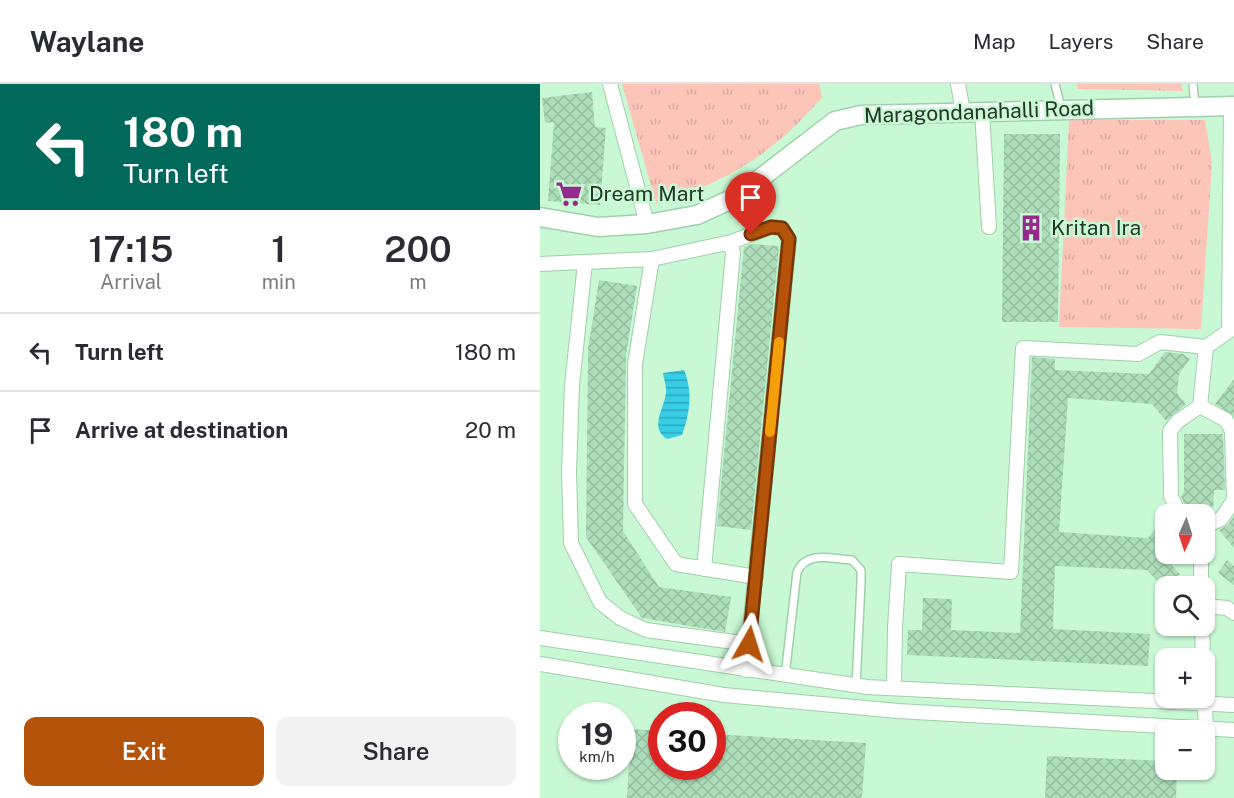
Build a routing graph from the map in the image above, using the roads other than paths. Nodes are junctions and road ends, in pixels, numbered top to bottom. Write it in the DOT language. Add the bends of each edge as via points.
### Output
graph roads {
  1 [pos="610,84"];
  2 [pos="958,84"];
  3 [pos="1055,84"];
  4 [pos="1193,84"];
  5 [pos="1195,106"];
  6 [pos="1232,106"];
  7 [pos="1062,110"];
  8 [pos="981,111"];
  9 [pos="963,112"];
  10 [pos="1232,218"];
  11 [pos="540,222"];
  12 [pos="647,225"];
  13 [pos="989,227"];
  14 [pos="731,242"];
  15 [pos="652,259"];
  16 [pos="585,263"];
  17 [pos="540,264"];
  18 [pos="1206,347"];
  19 [pos="1200,406"];
  20 [pos="1233,430"];
  21 [pos="1234,500"];
  22 [pos="1175,504"];
  23 [pos="1215,522"];
  24 [pos="704,569"];
  25 [pos="756,577"];
  26 [pos="1232,605"];
  27 [pos="1215,606"];
  28 [pos="540,638"];
  29 [pos="749,648"];
  30 [pos="540,664"];
  31 [pos="746,670"];
  32 [pos="785,676"];
  33 [pos="856,686"];
  34 [pos="894,688"];
  35 [pos="1155,701"];
  36 [pos="1215,704"];
  37 [pos="1234,705"];
  38 [pos="1155,726"];
  39 [pos="1215,729"];
  40 [pos="1234,730"];
  1 -- 12 [label="street"];
  2 -- 9 [label="street"];
  3 -- 7 [label="lane"];
  4 -- 5 [label="lane"];
  5 -- 6 [label="street, Maragondanahalli Road"];
  5 -- 7 [label="street, Maragondanahalli Road"];
  6 -- 10 [label="street"];
  7 -- 8 [label="street, Maragondanahalli Road"];
  8 -- 9 [label="street, Maragondanahalli Road"];
  8 -- 13 [label="street"];
  9 -- 12 [label="street, Maragondanahalli Road" via="861,115 835,121 736,197 697,215"];
  10 -- 18 [label="street" via="1229,331"];
  11 -- 12 [label="street, Maragondanahalli Road"];
  14 -- 15 [label="street"];
  14 -- 24 [label="street"];
  14 -- 25 [label="street" via="771,227 782,228 789,239"];
  15 -- 16 [label="street"];
  15 -- 24 [label="street" via="635,364 635,504 676,564"];
  16 -- 17 [label="street"];
  16 -- 29 [label="street" via="572,386 571,543 600,602 620,618 646,630"];
  18 -- 19 [label="street"];
  18 -- 34 [label="street" via="1160,342 1138,354 1023,348 1011,572 899,564"];
  19 -- 20 [label="street" via="1226,420"];
  19 -- 22 [label="street" via="1170,431 1171,496"];
  20 -- 21 [label="street"];
  21 -- 23 [label="street"];
  24 -- 25 [label="street"];
  25 -- 29 [label="street"];
  26 -- 27 [label="street"];
  28 -- 31 [label="street"];
  29 -- 31 [label="street"];
  30 -- 38 [label="street" via="724,695 898,711"];
  31 -- 32 [label="street"];
  32 -- 33 [label="street"];
  32 -- 33 [label="lane" via="797,572 802,562 811,557 852,560 861,570"];
  33 -- 34 [label="street"];
  34 -- 35 [label="street"];
  36 -- 37 [label="street"];
  39 -- 40 [label="street"];
}
